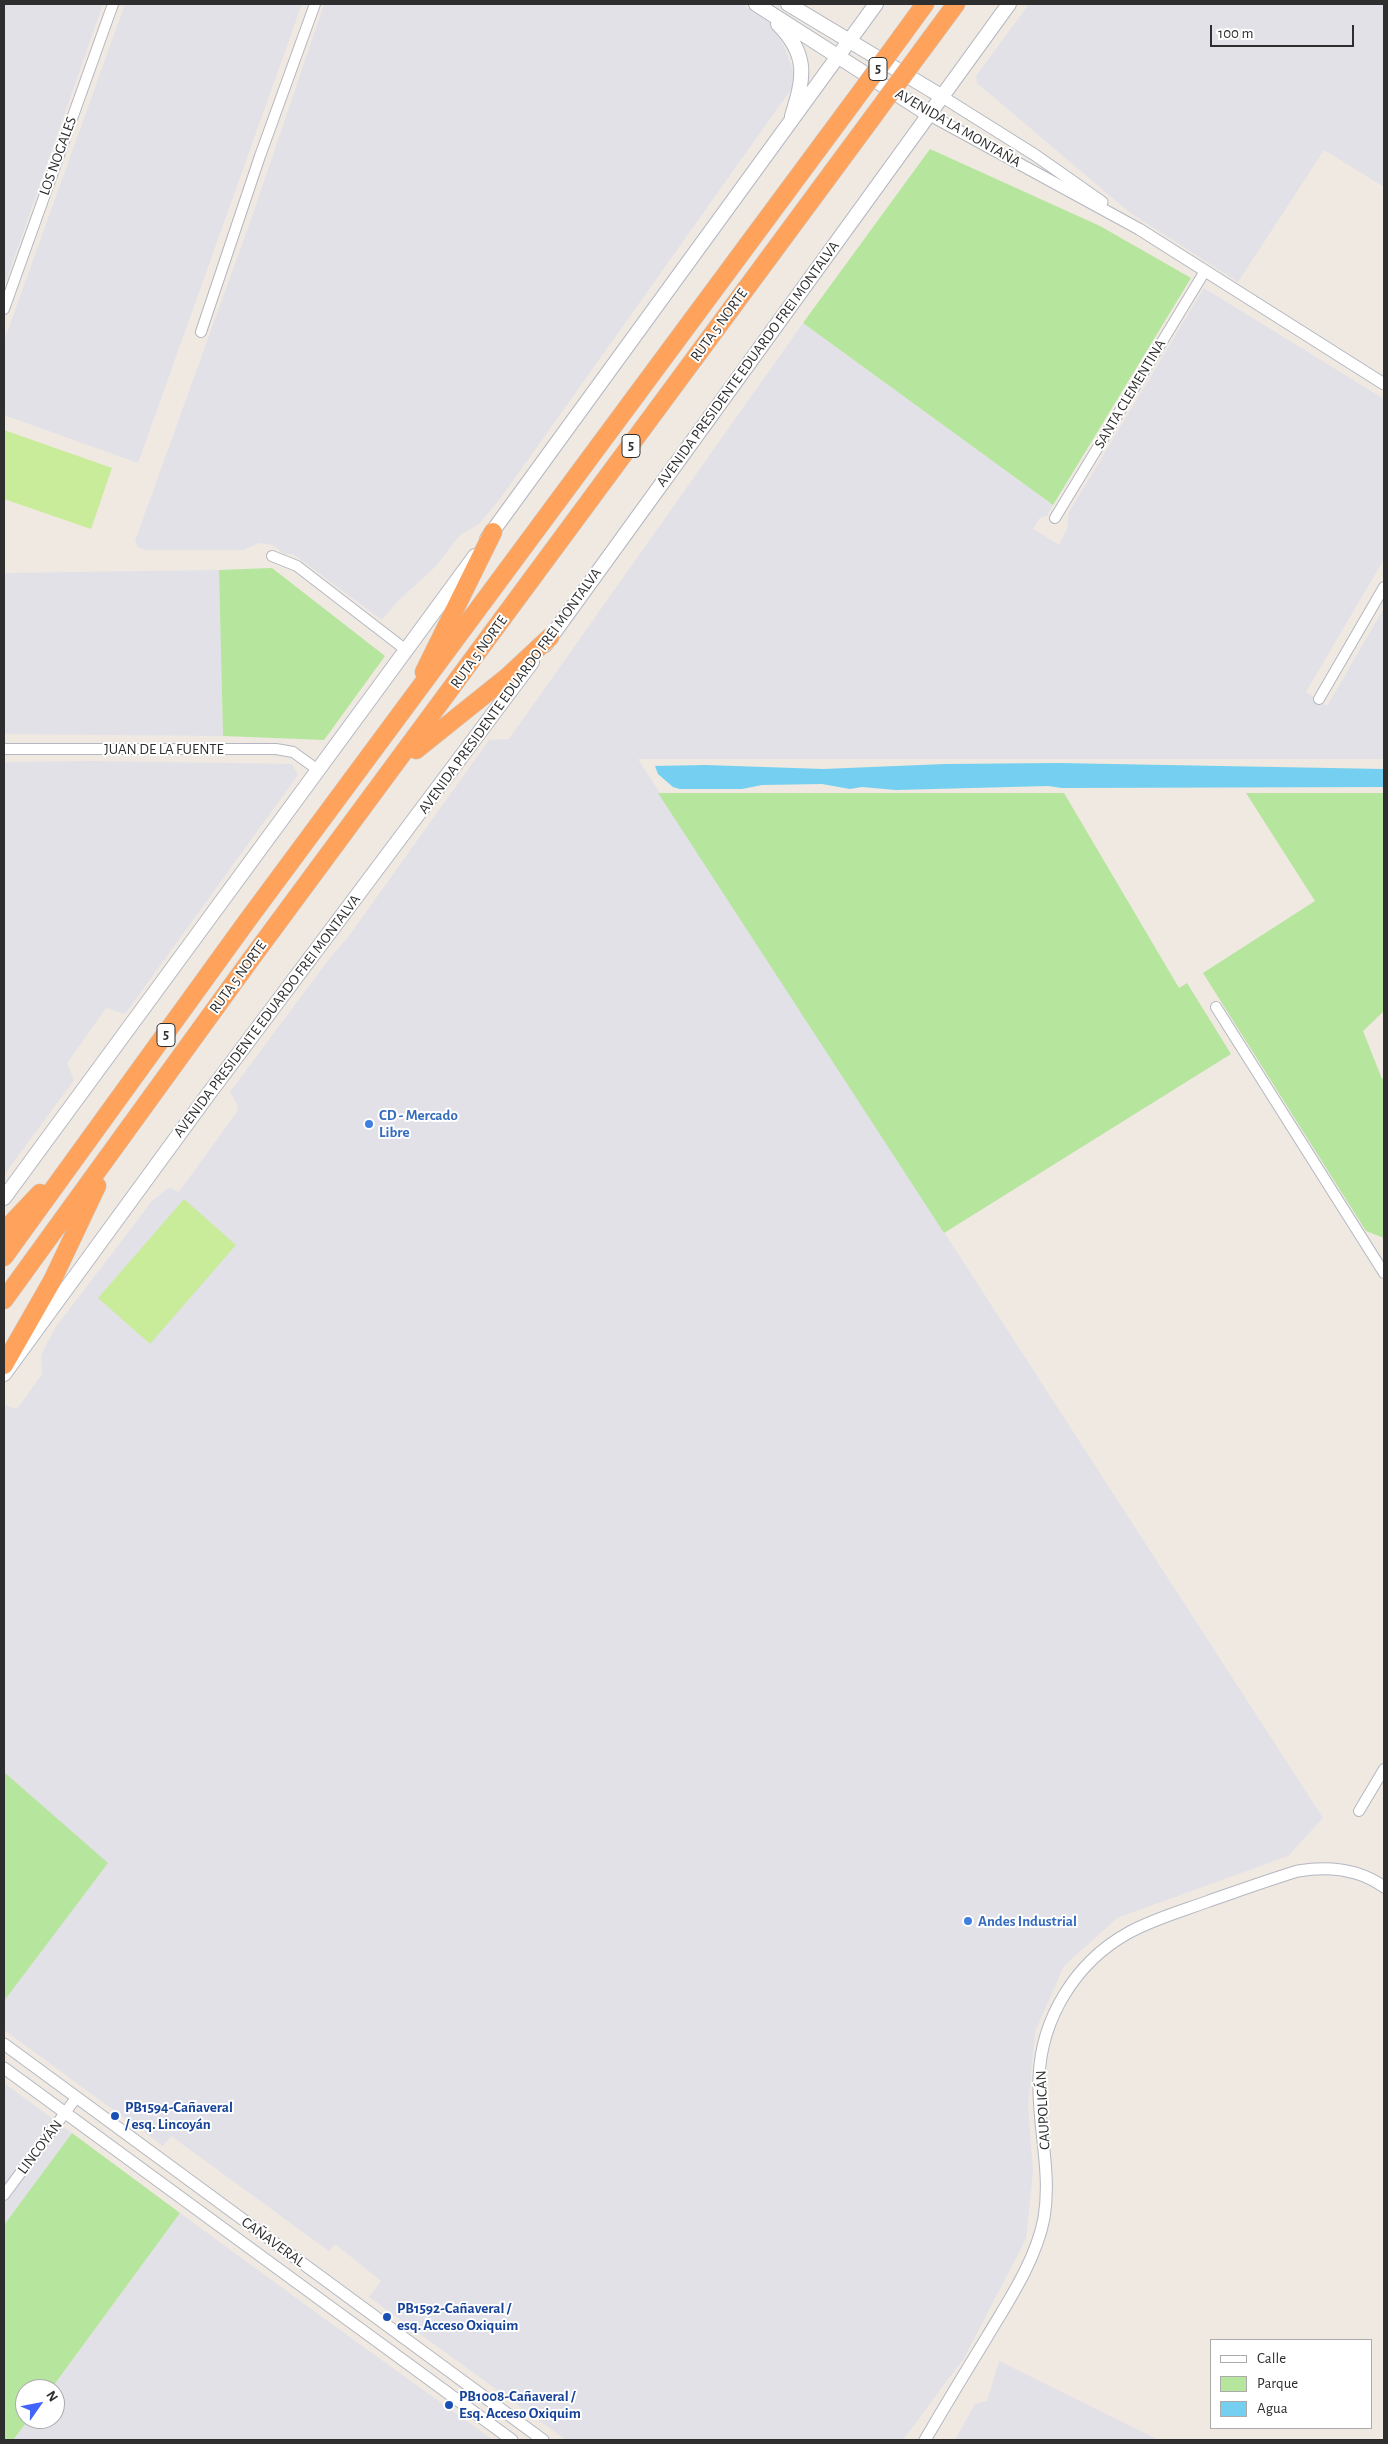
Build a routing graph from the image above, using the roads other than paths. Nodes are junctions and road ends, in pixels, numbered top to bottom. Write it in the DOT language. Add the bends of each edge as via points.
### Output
graph roads {
  1 [pos="112,4"];
  2 [pos="315,4"];
  3 [pos="757,4"];
  4 [pos="788,4"];
  5 [pos="876,4"];
  6 [pos="925,4"];
  7 [pos="956,4"];
  8 [pos="1009,4"];
  9 [pos="850,41"];
  10 [pos="839,57"];
  11 [pos="941,96"];
  12 [pos="928,114"];
  13 [pos="788,126"];
  14 [pos="1139,229"];
  15 [pos="1205,271"];
  16 [pos="4,309"];
  17 [pos="201,332"];
  18 [pos="1384,384"];
  19 [pos="1055,518"];
  20 [pos="493,532"];
  21 [pos="272,556"];
  22 [pos="1384,587"];
  23 [pos="550,637"];
  24 [pos="406,650"];
  25 [pos="1319,699"];
  26 [pos="412,700"];
  27 [pos="4,749"];
  28 [pos="318,770"];
  29 [pos="386,778"];
  30 [pos="1216,1007"];
  31 [pos="120,1142"];
  32 [pos="84,1148"];
  33 [pos="4,1198"];
  34 [pos="4,1231"];
  35 [pos="4,1257"];
  36 [pos="1384,1273"];
  37 [pos="4,1300"];
  38 [pos="4,1365"];
  39 [pos="4,1374"];
  40 [pos="1384,1769"];
  41 [pos="1359,1812"];
  42 [pos="1384,1887"];
  43 [pos="4,2044"];
  44 [pos="4,2068"];
  45 [pos="76,2098"];
  46 [pos="65,2113"];
  47 [pos="4,2195"];
  48 [pos="512,2440"];
  49 [pos="543,2440"];
  50 [pos="924,2440"];
  1 -- 16 [label="street, LOS NOGALES"];
  2 -- 17 [label="street"];
  3 -- 10 [label="main road, AVENIDA LA MONTAÑA"];
  3 -- 13 [label="main road" via="786,32 799,54 802,77"];
  4 -- 9 [label="main road, AVENIDA LA MONTAÑA"];
  5 -- 9 [label="main road"];
  6 -- 26 [label="highway, RUTA 5 NORTE / 5, bridge"];
  7 -- 29 [label="highway, RUTA 5 NORTE / 5, bridge"];
  8 -- 11 [label="main road, AVENIDA PRESIDENTE EDUARDO FREI MONTALVA"];
  9 -- 10 [label="main road"];
  9 -- 11 [label="main road, AVENIDA LA MONTAÑA"];
  10 -- 12 [label="main road, AVENIDA LA MONTAÑA"];
  10 -- 13 [label="main road"];
  11 -- 12 [label="main road, AVENIDA PRESIDENTE EDUARDO FREI MONTALVA"];
  11 -- 14 [label="street, AVENIDA LA MONTAÑA" via="1065,175"];
  12 -- 14 [label="street, AVENIDA LA MONTAÑA"];
  12 -- 23 [label="main road, AVENIDA PRESIDENTE EDUARDO FREI MONTALVA"];
  13 -- 20 [label="main road"];
  14 -- 15 [label="street, AVENIDA LA MONTAÑA"];
  15 -- 18 [label="street, AVENIDA LA MONTAÑA"];
  15 -- 19 [label="street, SANTA CLEMENTINA"];
  20 -- 24 [label="main road"];
  20 -- 26 [label="highway" via="434,648"];
  21 -- 24 [label="street" via="297,566"];
  22 -- 25 [label="street"];
  23 -- 29 [label="highway"];
  23 -- 39 [label="main road, AVENIDA PRESIDENTE EDUARDO FREI MONTALVA"];
  24 -- 28 [label="main road"];
  26 -- 32 [label="highway, RUTA 5 NORTE / 5" via="247,921"];
  27 -- 28 [label="street, JUAN DE LA FUENTE" via="276,749 293,752"];
  28 -- 33 [label="main road"];
  29 -- 31 [label="highway, RUTA 5 NORTE / 5"];
  30 -- 36 [label="street"];
  31 -- 37 [label="highway, RUTA 5 NORTE / 5"];
  31 -- 38 [label="highway" via="52,1281"];
  32 -- 34 [label="highway"];
  32 -- 35 [label="highway, RUTA 5 NORTE / 5"];
  40 -- 41 [label="street"];
  42 -- 50 [label="street, CAUPOLICÁN" via="1346,1870 1298,1871 1138,1927 1105,1948 1080,1972 1055,2012 1041,2058 1039,2091 1047,2164 1043,2219 1036,2241 1008,2302"];
  43 -- 45 [label="street, CAÑAVERAL"];
  44 -- 46 [label="street, CAÑAVERAL"];
  45 -- 46 [label="street, LINCOYÁN"];
  45 -- 49 [label="street, CAÑAVERAL"];
  46 -- 47 [label="street, LINCOYÁN"];
  46 -- 48 [label="street, CAÑAVERAL"];
}
